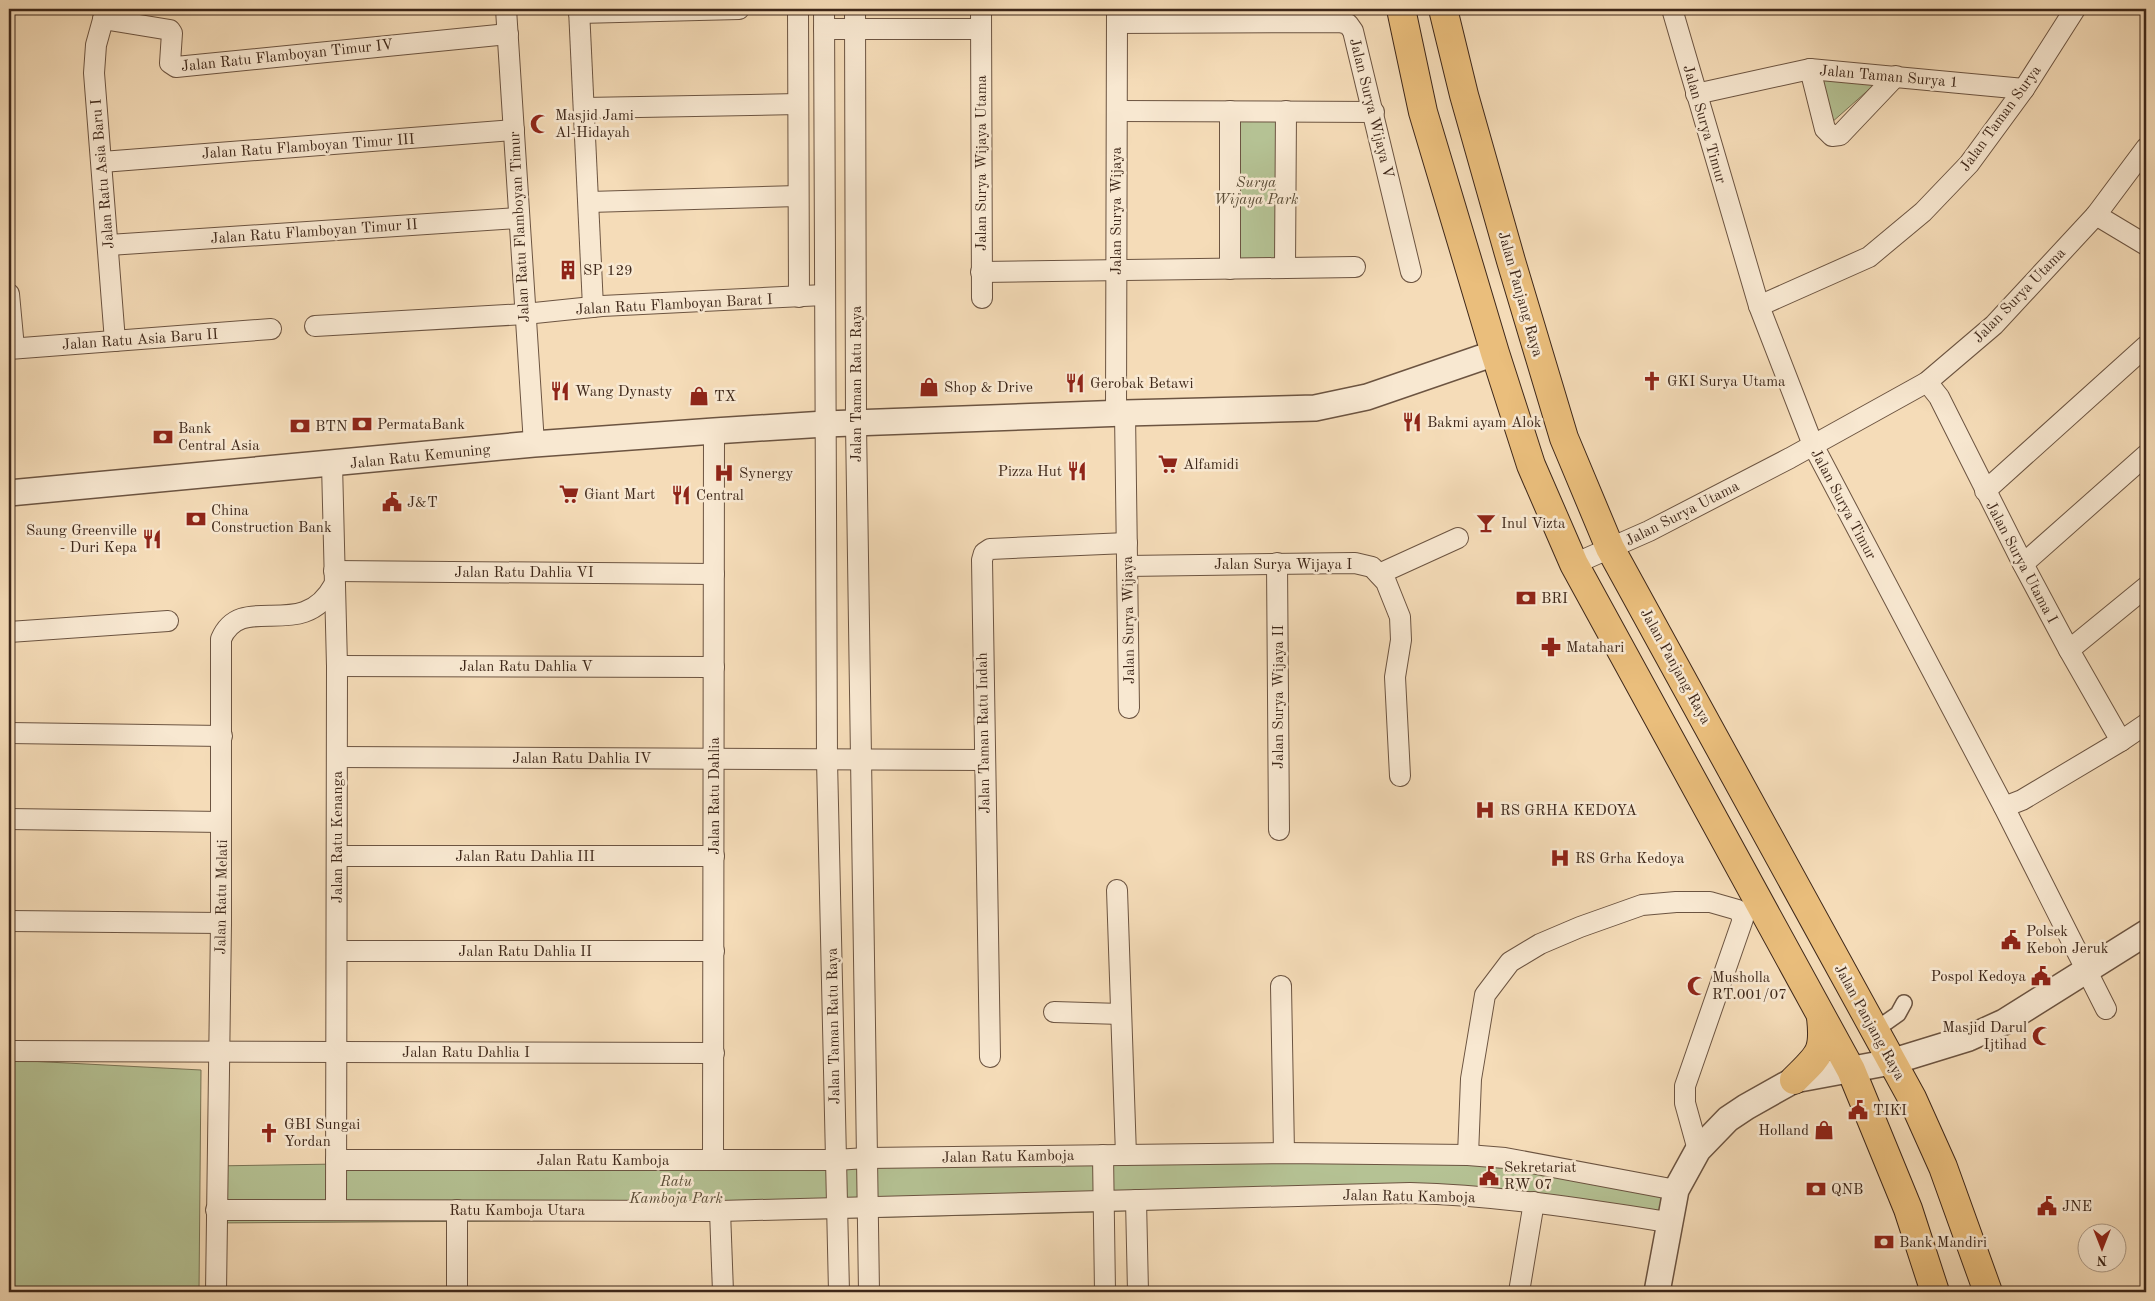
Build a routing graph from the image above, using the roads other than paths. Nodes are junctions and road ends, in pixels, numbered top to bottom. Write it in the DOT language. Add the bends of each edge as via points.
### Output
graph roads {
  1 [pos="506,9"];
  2 [pos="738,9"];
  3 [pos="798,9"];
  4 [pos="824,9"];
  5 [pos="855,9"];
  6 [pos="1401,9"];
  7 [pos="1443,9"];
  8 [pos="1672,9"];
  9 [pos="2075,9"];
  10 [pos="579,11"];
  11 [pos="104,14"];
  12 [pos="1117,16"];
  13 [pos="981,19"];
  14 [pos="826,29"];
  15 [pos="852,29"];
  16 [pos="508,34"];
  17 [pos="1810,69"];
  18 [pos="1896,76"];
  19 [pos="2024,89"];
  20 [pos="1696,94"];
  21 [pos="798,104"];
  22 [pos="584,108"];
  23 [pos="1117,111"];
  24 [pos="1230,111"];
  25 [pos="1286,111"];
  26 [pos="1374,112"];
  27 [pos="514,130"];
  28 [pos="2146,148"];
  29 [pos="102,162"];
  30 [pos="798,196"];
  31 [pos="588,202"];
  32 [pos="2096,215"];
  33 [pos="519,218"];
  34 [pos="109,245"];
  35 [pos="2146,245"];
  36 [pos="1355,267"];
  37 [pos="1285,268"];
  38 [pos="1230,269"];
  39 [pos="1116,270"];
  40 [pos="981,272"];
  41 [pos="1411,272"];
  42 [pos="9,294"];
  43 [pos="824,295"];
  44 [pos="799,297"];
  45 [pos="982,298"];
  46 [pos="1758,306"];
  47 [pos="593,307"];
  48 [pos="525,314"];
  49 [pos="315,326"];
  50 [pos="271,329"];
  51 [pos="115,341"];
  52 [pos="2146,346"];
  53 [pos="11,348"];
  54 [pos="1495,353"];
  55 [pos="1927,382"];
  56 [pos="1120,413"];
  57 [pos="841,424"];
  58 [pos="714,431"];
  59 [pos="534,444"];
  60 [pos="1813,445"];
  61 [pos="2146,455"];
  62 [pos="332,464"];
  63 [pos="1985,491"];
  64 [pos="9,493"];
  65 [pos="1458,538"];
  66 [pos="1127,543"];
  67 [pos="1610,548"];
  68 [pos="1277,563"];
  69 [pos="1574,564"];
  70 [pos="2023,564"];
  71 [pos="1127,566"];
  72 [pos="714,574"];
  73 [pos="1379,574"];
  74 [pos="334,578"];
  75 [pos="2146,587"];
  76 [pos="168,621"];
  77 [pos="9,632"];
  78 [pos="2069,650"];
  79 [pos="337,666"];
  80 [pos="714,667"];
  81 [pos="1129,708"];
  82 [pos="2146,724"];
  83 [pos="9,733"];
  84 [pos="222,736"];
  85 [pos="2121,741"];
  86 [pos="337,758"];
  87 [pos="714,758"];
  88 [pos="844,760"];
  89 [pos="983,760"];
  90 [pos="1400,776"];
  91 [pos="2004,807"];
  92 [pos="9,819"];
  93 [pos="222,822"];
  94 [pos="1279,830"];
  95 [pos="337,856"];
  96 [pos="714,856"];
  97 [pos="1117,890"];
  98 [pos="9,921"];
  99 [pos="221,923"];
  100 [pos="2146,933"];
  101 [pos="337,951"];
  102 [pos="714,951"];
  103 [pos="2085,971"];
  104 [pos="1281,986"];
  105 [pos="1904,1003"];
  106 [pos="2106,1009"];
  107 [pos="1054,1012"];
  108 [pos="1121,1014"];
  109 [pos="1821,1015"];
  110 [pos="1874,1031"];
  111 [pos="9,1051"];
  112 [pos="218,1052"];
  113 [pos="337,1052"];
  114 [pos="714,1052"];
  115 [pos="990,1057"];
  116 [pos="1891,1062"];
  117 [pos="1850,1078"];
  118 [pos="1794,1080"];
  119 [pos="1698,1150"];
  120 [pos="1284,1153"];
  121 [pos="1103,1155"];
  122 [pos="1126,1155"];
  123 [pos="1468,1155"];
  124 [pos="851,1158"];
  125 [pos="336,1160"];
  126 [pos="714,1160"];
  127 [pos="1676,1190"];
  128 [pos="1104,1200"];
  129 [pos="1136,1200"];
  130 [pos="1534,1202"];
  131 [pos="832,1208"];
  132 [pos="864,1208"];
  133 [pos="216,1210"];
  134 [pos="336,1210"];
  135 [pos="457,1210"];
  136 [pos="720,1211"];
  137 [pos="1669,1222"];
  138 [pos="216,1292"];
  139 [pos="457,1292"];
  140 [pos="723,1292"];
  141 [pos="838,1292"];
  142 [pos="869,1292"];
  143 [pos="1105,1292"];
  144 [pos="1138,1292"];
  145 [pos="1519,1292"];
  146 [pos="1657,1292"];
  147 [pos="1935,1292"];
  148 [pos="1988,1292"];
  1 -- 16 [label="street, Jalan Ratu Flamboyan Timur"];
  2 -- 10 [label="street"];
  3 -- 21 [label="street"];
  4 -- 14 [label="street, Jalan Taman Ratu Raya"];
  5 -- 15 [label="street, Jalan Taman Ratu Raya"];
  6 -- 54 [label="main road" via="1423,112"];
  7 -- 67 [label="main road, Jalan Panjang Raya" via="1508,252 1561,429"];
  8 -- 20 [label="street, Jalan Surya Timur"];
  9 -- 19 [label="street, Jalan Taman Surya"];
  10 -- 22 [label="street"];
  11 -- 16 [label="street, Jalan Ratu Flamboyan Timur IV" via="170,30 170,63 176,67"];
  11 -- 29 [label="street, Jalan Ratu Asia Baru I" via="96,45 94,73"];
  12 -- 23 [label="street, Jalan Surya Wijaya"];
  12 -- 26 [label="street, Jalan Surya Wijaya V" via="1348,24 1353,31"];
  13 -- 15 [label="street, Jalan Surya Wijaya Utama"];
  13 -- 40 [label="street, Jalan Surya Wijaya Utama"];
  14 -- 15 [label="street, Jalan Surya Wijaya Utama"];
  14 -- 43 [label="street, Jalan Taman Ratu Raya"];
  15 -- 57 [label="street, Jalan Taman Ratu Raya"];
  16 -- 27 [label="street, Jalan Ratu Flamboyan Timur"];
  17 -- 18 [label="street, Jalan Taman Surya 1"];
  17 -- 18 [label="street" via="1825,129 1832,136 1840,135"];
  17 -- 20 [label="street, Jalan Taman Surya 1"];
  18 -- 19 [label="street, Jalan Taman Surya 1"];
  19 -- 46 [label="street, Jalan Taman Surya" via="1969,164 1924,212 1869,257"];
  20 -- 46 [label="street, Jalan Surya Timur"];
  21 -- 22 [label="street"];
  21 -- 30 [label="street"];
  22 -- 31 [label="street"];
  23 -- 24 [label="street"];
  23 -- 39 [label="street, Jalan Surya Wijaya"];
  24 -- 25 [label="street"];
  24 -- 38 [label="street"];
  25 -- 26 [label="street"];
  25 -- 37 [label="street"];
  26 -- 41 [label="street, Jalan Surya Wijaya V"];
  27 -- 29 [label="street, Jalan Ratu Flamboyan Timur III"];
  27 -- 33 [label="street, Jalan Ratu Flamboyan Timur"];
  28 -- 32 [label="street, Jalan Surya Utama"];
  29 -- 34 [label="street, Jalan Ratu Asia Baru I"];
  30 -- 31 [label="street"];
  30 -- 44 [label="street"];
  31 -- 47 [label="street"];
  32 -- 35 [label="street"];
  32 -- 55 [label="street, Jalan Surya Utama" via="1994,325"];
  33 -- 34 [label="street, Jalan Ratu Flamboyan Timur II"];
  33 -- 48 [label="street, Jalan Ratu Flamboyan Timur"];
  34 -- 51 [label="street, Jalan Ratu Asia Baru I"];
  36 -- 37 [label="street"];
  37 -- 38 [label="street"];
  38 -- 39 [label="street"];
  39 -- 40 [label="street"];
  39 -- 56 [label="street, Jalan Surya Wijaya"];
  40 -- 45 [label="street, Jalan Surya Wijaya Utama"];
  42 -- 53 [label="street"];
  43 -- 44 [label="street, Jalan Ratu Flamboyan Barat I"];
  43 -- 57 [label="street, Jalan Taman Ratu Raya"];
  44 -- 47 [label="street, Jalan Ratu Flamboyan Barat I"];
  46 -- 60 [label="street, Jalan Surya Timur"];
  47 -- 48 [label="street, Jalan Ratu Flamboyan Barat I"];
  48 -- 49 [label="street, Jalan Ratu Flamboyan Barat I"];
  48 -- 59 [label="street, Jalan Ratu Flamboyan Timur"];
  50 -- 51 [label="street, Jalan Ratu Asia Baru II"];
  51 -- 53 [label="street, Jalan Ratu Asia Baru II"];
  52 -- 63 [label="street"];
  54 -- 56 [label="street" via="1341,404 1315,408"];
  54 -- 69 [label="main road" via="1531,465"];
  55 -- 60 [label="street, Jalan Surya Utama"];
  55 -- 63 [label="street, Jalan Surya Utama I" via="1938,397"];
  56 -- 57 [label="street"];
  56 -- 66 [label="street, Jalan Surya Wijaya"];
  57 -- 58 [label="street, Jalan Ratu Kemuning"];
  57 -- 88 [label="street, Jalan Taman Ratu Raya"];
  57 -- 88 [label="street, Jalan Taman Ratu Raya"];
  58 -- 59 [label="street, Jalan Ratu Kemuning"];
  58 -- 72 [label="street, Jalan Ratu Dahlia"];
  59 -- 62 [label="street, Jalan Ratu Kemuning"];
  60 -- 67 [label="street, Jalan Surya Utama"];
  60 -- 91 [label="street, Jalan Surya Timur"];
  61 -- 70 [label="street"];
  62 -- 64 [label="street, Jalan Ratu Kemuning"];
  62 -- 74 [label="street, Jalan Ratu Kenanga"];
  63 -- 70 [label="street, Jalan Surya Utama I"];
  65 -- 73 [label="street"];
  66 -- 71 [label="street, Jalan Surya Wijaya"];
  66 -- 89 [label="street, Jalan Taman Ratu Indah" via="990,549 984,552"];
  67 -- 69 [label="street, Jalan Surya Utama"];
  67 -- 110 [label="main road, Jalan Panjang Raya"];
  68 -- 71 [label="street, Jalan Surya Wijaya I"];
  68 -- 73 [label="street, Jalan Surya Wijaya I" via="1355,563 1372,566"];
  68 -- 94 [label="street, Jalan Surya Wijaya II"];
  69 -- 109 [label="main road"];
  70 -- 78 [label="street, Jalan Surya Utama I"];
  71 -- 81 [label="street, Jalan Surya Wijaya"];
  72 -- 74 [label="street, Jalan Ratu Dahlia VI"];
  72 -- 80 [label="street, Jalan Ratu Dahlia"];
  73 -- 90 [label="street" via="1386,582 1400,617 1402,640 1395,677"];
  74 -- 79 [label="street, Jalan Ratu Kenanga"];
  74 -- 84 [label="street, Jalan Ratu Melati" via="326,600 305,612 247,616 226,627 220,651"];
  75 -- 78 [label="street"];
  76 -- 77 [label="street"];
  78 -- 85 [label="street, Jalan Surya Utama I"];
  79 -- 80 [label="street, Jalan Ratu Dahlia V"];
  79 -- 86 [label="street, Jalan Ratu Kenanga"];
  80 -- 87 [label="street, Jalan Ratu Dahlia"];
  82 -- 85 [label="street"];
  83 -- 84 [label="street"];
  84 -- 93 [label="street, Jalan Ratu Melati"];
  85 -- 91 [label="street" via="2022,800"];
  86 -- 87 [label="street, Jalan Ratu Dahlia IV"];
  86 -- 95 [label="street, Jalan Ratu Kenanga"];
  87 -- 88 [label="street, Jalan Ratu Dahlia IV"];
  87 -- 96 [label="street, Jalan Ratu Dahlia"];
  88 -- 89 [label="street"];
  88 -- 124 [label="street, Jalan Taman Ratu Raya"];
  88 -- 124 [label="street, Jalan Taman Ratu Raya"];
  89 -- 115 [label="street, Jalan Taman Ratu Indah"];
  91 -- 103 [label="street, Jalan Surya Timur"];
  92 -- 93 [label="street"];
  93 -- 99 [label="street, Jalan Ratu Melati"];
  95 -- 96 [label="street, Jalan Ratu Dahlia III"];
  95 -- 101 [label="street, Jalan Ratu Kenanga"];
  96 -- 102 [label="street, Jalan Ratu Dahlia"];
  97 -- 108 [label="street"];
  98 -- 99 [label="street"];
  99 -- 112 [label="street, Jalan Ratu Melati"];
  100 -- 103 [label="street"];
  101 -- 102 [label="street, Jalan Ratu Dahlia II"];
  101 -- 113 [label="street, Jalan Ratu Kenanga"];
  102 -- 114 [label="street, Jalan Ratu Dahlia"];
  103 -- 106 [label="street, Jalan Surya Timur"];
  103 -- 116 [label="street" via="2004,1022 1969,1038"];
  104 -- 120 [label="street"];
  105 -- 110 [label="street" via="1898,1014"];
  107 -- 108 [label="street"];
  108 -- 122 [label="street"];
  109 -- 117 [label="main road"];
  109 -- 118 [label="main road" via="1821,1050"];
  110 -- 116 [label="main road, Jalan Panjang Raya"];
  111 -- 112 [label="street, Jalan Ratu Dahlia I"];
  112 -- 113 [label="street, Jalan Ratu Dahlia I"];
  112 -- 133 [label="street, Jalan Ratu Melati"];
  113 -- 114 [label="street, Jalan Ratu Dahlia I"];
  113 -- 125 [label="street, Jalan Ratu Kenanga"];
  114 -- 126 [label="street, Jalan Ratu Dahlia"];
  116 -- 117 [label="street"];
  116 -- 148 [label="main road, Jalan Panjang Raya" via="1912,1098 1943,1167"];
  117 -- 118 [label="street"];
  117 -- 147 [label="main road" via="1908,1209"];
  118 -- 119 [label="street" via="1728,1119"];
  119 -- 123 [label="street" via="1685,1103 1685,1086 1743,919 1738,910 1710,902 1676,902 1642,905 1580,927 1540,944 1510,962 1497,977 1485,995 1471,1079"];
  119 -- 127 [label="street"];
  120 -- 122 [label="street, Jalan Ratu Kamboja"];
  120 -- 123 [label="street, Jalan Ratu Kamboja"];
  121 -- 122 [label="street, Jalan Ratu Kamboja"];
  121 -- 124 [label="street, Jalan Ratu Kamboja"];
  121 -- 128 [label="street"];
  123 -- 127 [label="street, Jalan Ratu Kamboja" via="1505,1158"];
  124 -- 126 [label="street, Jalan Ratu Kamboja"];
  124 -- 131 [label="street, Jalan Taman Ratu Raya"];
  124 -- 132 [label="street, Jalan Taman Ratu Raya"];
  125 -- 126 [label="street, Jalan Ratu Kamboja"];
  125 -- 134 [label="street, Jalan Ratu Kenanga"];
  127 -- 137 [label="street"];
  128 -- 129 [label="street, Jalan Ratu Kamboja"];
  128 -- 132 [label="street, Jalan Ratu Kamboja"];
  128 -- 143 [label="street"];
  129 -- 130 [label="street, Jalan Ratu Kamboja" via="1410,1193"];
  129 -- 144 [label="street"];
  130 -- 137 [label="street, Jalan Ratu Kamboja"];
  130 -- 145 [label="street"];
  131 -- 132 [label="street, Jalan Ratu Kamboja"];
  131 -- 136 [label="street, Ratu Kamboja Utara"];
  131 -- 141 [label="street, Jalan Taman Ratu Raya"];
  132 -- 142 [label="street, Jalan Taman Ratu Raya"];
  133 -- 134 [label="street, Ratu Kamboja Utara"];
  133 -- 138 [label="street, Jalan Ratu Melati"];
  134 -- 135 [label="street, Ratu Kamboja Utara"];
  135 -- 136 [label="street, Ratu Kamboja Utara"];
  135 -- 139 [label="street"];
  136 -- 140 [label="street"];
  137 -- 146 [label="street"];
}
